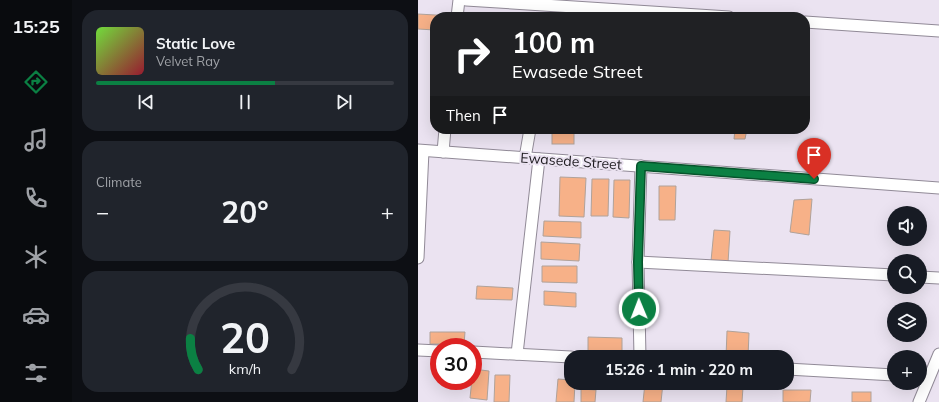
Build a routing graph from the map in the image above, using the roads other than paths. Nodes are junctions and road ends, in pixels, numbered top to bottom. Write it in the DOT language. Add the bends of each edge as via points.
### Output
graph roads {
  1 [pos="459,0"];
  2 [pos="466,0"];
  3 [pos="473,0"];
  4 [pos="458,12"];
  5 [pos="654,12"];
  6 [pos="810,22"];
  7 [pos="939,31"];
  8 [pos="445,134"];
  9 [pos="529,134"];
  10 [pos="421,151"];
  11 [pos="443,152"];
  12 [pos="525,158"];
  13 [pos="539,159"];
  14 [pos="641,166"];
  15 [pos="939,188"];
  16 [pos="418,251"];
  17 [pos="418,258"];
  18 [pos="638,262"];
  19 [pos="887,276"];
  20 [pos="927,277"];
  21 [pos="939,278"];
  22 [pos="418,350"];
  23 [pos="640,350"];
  24 [pos="430,351"];
  25 [pos="482,352"];
  26 [pos="517,354"];
  27 [pos="939,354"];
  28 [pos="564,357"];
  29 [pos="794,369"];
  30 [pos="927,374"];
  31 [pos="887,375"];
  32 [pos="922,390"];
  33 [pos="919,402"];
  1 -- 4 [label="street"];
  2 -- 3 [label="street"];
  3 -- 5 [label="street"];
  6 -- 7 [label="street"];
  8 -- 11 [label="street"];
  9 -- 12 [label="street"];
  10 -- 11 [label="street, Ewasede Street"];
  10 -- 16 [label="street"];
  11 -- 12 [label="street, Ewasede Street"];
  12 -- 13 [label="street, Ewasede Street"];
  13 -- 14 [label="street, Ewasede Street"];
  13 -- 26 [label="street"];
  14 -- 15 [label="street, Ewasede Street"];
  14 -- 18 [label="street"];
  16 -- 17 [label="street"];
  18 -- 19 [label="street"];
  18 -- 23 [label="street"];
  20 -- 21 [label="street"];
  22 -- 24 [label="street"];
  25 -- 26 [label="street"];
  26 -- 28 [label="street"];
  27 -- 30 [label="street"];
  29 -- 31 [label="street"];
  32 -- 33 [label="street"];
}
